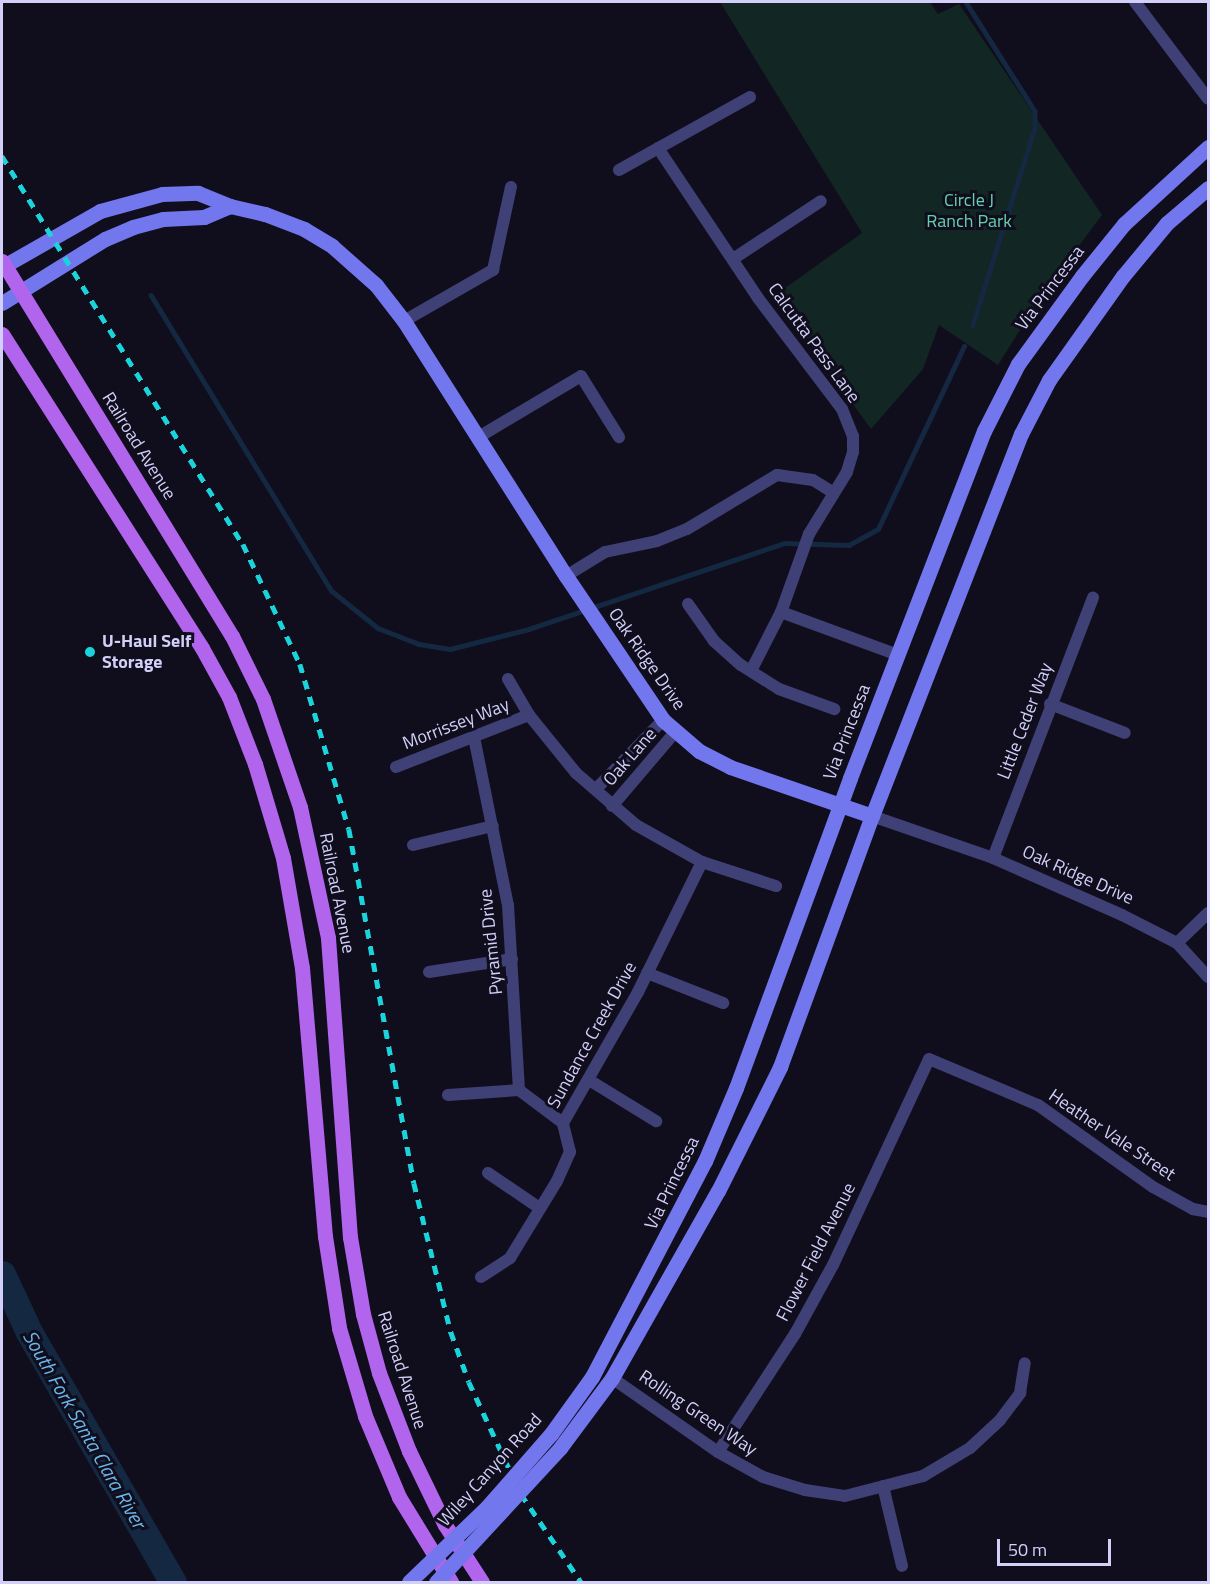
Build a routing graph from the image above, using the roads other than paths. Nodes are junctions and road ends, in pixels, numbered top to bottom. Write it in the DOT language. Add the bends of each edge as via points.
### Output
graph roads {
  1 [pos="1135,2"];
  2 [pos="750,97"];
  3 [pos="1209,99"];
  4 [pos="1209,147"];
  5 [pos="658,148"];
  6 [pos="619,170"];
  7 [pos="511,187"];
  8 [pos="1209,188"];
  9 [pos="821,201"];
  10 [pos="230,206"];
  11 [pos="733,260"];
  12 [pos="3,265"];
  13 [pos="20,290"];
  14 [pos="2,303"];
  15 [pos="404,321"];
  16 [pos="2,334"];
  17 [pos="619,437"];
  18 [pos="477,438"];
  19 [pos="832,492"];
  20 [pos="566,576"];
  21 [pos="1093,598"];
  22 [pos="688,604"];
  23 [pos="781,612"];
  24 [pos="898,655"];
  25 [pos="751,671"];
  26 [pos="508,679"];
  27 [pos="1050,704"];
  28 [pos="834,710"];
  29 [pos="529,715"];
  30 [pos="663,720"];
  31 [pos="676,731"];
  32 [pos="1125,734"];
  33 [pos="474,737"];
  34 [pos="396,767"];
  35 [pos="596,789"];
  36 [pos="841,804"];
  37 [pos="612,806"];
  38 [pos="872,816"];
  39 [pos="493,826"];
  40 [pos="413,845"];
  41 [pos="993,858"];
  42 [pos="702,862"];
  43 [pos="776,886"];
  44 [pos="1209,914"];
  45 [pos="1177,944"];
  46 [pos="512,959"];
  47 [pos="429,972"];
  48 [pos="647,973"];
  49 [pos="1209,977"];
  50 [pos="723,1003"];
  51 [pos="929,1059"];
  52 [pos="589,1080"];
  53 [pos="519,1090"];
  54 [pos="448,1095"];
  55 [pos="656,1121"];
  56 [pos="563,1123"];
  57 [pos="488,1173"];
  58 [pos="538,1207"];
  59 [pos="1209,1212"];
  60 [pos="481,1277"];
  61 [pos="1025,1363"];
  62 [pos="592,1377"];
  63 [pos="612,1378"];
  64 [pos="718,1452"];
  65 [pos="884,1486"];
  66 [pos="902,1566"];
  67 [pos="409,1582"];
  68 [pos="436,1582"];
  69 [pos="451,1582"];
  70 [pos="482,1582"];
  1 -- 3 [label="street"];
  2 -- 5 [label="street"];
  4 -- 24 [label="main road, Via Princessa" via="1124,224 1018,364 984,431"];
  5 -- 6 [label="street"];
  5 -- 11 [label="street, Calcutta Pass Lane"];
  7 -- 15 [label="street" via="493,270"];
  8 -- 38 [label="main road" via="1167,224 1123,276 1049,380 995,494"];
  9 -- 11 [label="street"];
  10 -- 12 [label="main road, Oak Ridge Drive" via="198,194 162,194 129,202 75,223"];
  10 -- 13 [label="main road" via="204,217 163,219 133,227"];
  10 -- 15 [label="main road, Oak Ridge Drive" via="304,229 332,246 376,285"];
  11 -- 19 [label="street, Calcutta Pass Lane" via="842,409 853,436 854,452 847,472"];
  12 -- 13 [label="main road, Railroad Avenue"];
  13 -- 14 [label="main road"];
  13 -- 70 [label="main road, Railroad Avenue" via="232,636 262,699 300,807 328,938 350,1236 363,1314 379,1373 409,1451 445,1525"];
  15 -- 18 [label="main road, Oak Ridge Drive"];
  16 -- 69 [label="main road" via="202,648 229,697 255,764 283,858 302,968 325,1236 339,1328 364,1416 399,1497"];
  17 -- 18 [label="street" via="581,376"];
  18 -- 20 [label="main road, Oak Ridge Drive"];
  19 -- 20 [label="street" via="813,480 777,474 687,529 657,541 605,552"];
  19 -- 23 [label="street, Calcutta Pass Lane" via="809,534"];
  20 -- 30 [label="main road, Oak Ridge Drive"];
  21 -- 27 [label="street, Little Ceder Way"];
  22 -- 25 [label="street" via="714,641"];
  23 -- 24 [label="street"];
  23 -- 25 [label="street, Calcutta Pass Lane"];
  24 -- 36 [label="main road, Via Princessa"];
  25 -- 28 [label="street" via="779,689"];
  26 -- 29 [label="street"];
  27 -- 32 [label="street"];
  27 -- 41 [label="street, Little Ceder Way"];
  29 -- 33 [label="street, Morrissey Way"];
  29 -- 35 [label="street" via="576,773"];
  30 -- 31 [label="main road, Oak Ridge Drive"];
  30 -- 35 [label="street, Oak Lane"];
  31 -- 36 [label="main road, Oak Ridge Drive" via="699,751 730,767"];
  31 -- 37 [label="street, Oak Lane"];
  33 -- 34 [label="street, Morrissey Way"];
  33 -- 39 [label="street, Pyramid Drive"];
  35 -- 37 [label="street"];
  36 -- 38 [label="main road, Oak Ridge Drive"];
  36 -- 62 [label="main road, Via Princessa" via="705,1161"];
  37 -- 42 [label="street" via="636,825"];
  38 -- 41 [label="street, Oak Ridge Drive"];
  38 -- 63 [label="main road" via="763,1103"];
  39 -- 40 [label="street"];
  39 -- 46 [label="street, Pyramid Drive" via="508,905"];
  41 -- 45 [label="street, Oak Ridge Drive"];
  42 -- 43 [label="street"];
  42 -- 48 [label="street, Sundance Creek Drive"];
  44 -- 45 [label="street"];
  45 -- 49 [label="street, Oak Ridge Drive"];
  46 -- 47 [label="street"];
  46 -- 53 [label="street, Pyramid Drive"];
  48 -- 50 [label="street"];
  48 -- 52 [label="street, Sundance Creek Drive"];
  51 -- 59 [label="street, Heather Vale Street" via="1038,1105 1153,1187 1193,1209"];
  51 -- 64 [label="street, Flower Field Avenue" via="833,1265 795,1334"];
  52 -- 55 [label="street"];
  52 -- 56 [label="street, Sundance Creek Drive"];
  53 -- 54 [label="street"];
  53 -- 56 [label="street"];
  56 -- 58 [label="street, Sundance Creek Drive" via="570,1152"];
  57 -- 58 [label="street"];
  58 -- 60 [label="street, Sundance Creek Drive" via="510,1258"];
  61 -- 65 [label="street, Rolling Green Way" via="1020,1393 1000,1420 970,1448 924,1476"];
  62 -- 67 [label="main road, Wiley Canyon Road, bridge" via="551,1434 487,1507"];
  63 -- 64 [label="street, Rolling Green Way"];
  63 -- 68 [label="main road, Wiley Canyon Road, bridge" via="560,1448"];
  64 -- 65 [label="street, Rolling Green Way" via="763,1477 805,1490 845,1496"];
  65 -- 66 [label="street"];
}
